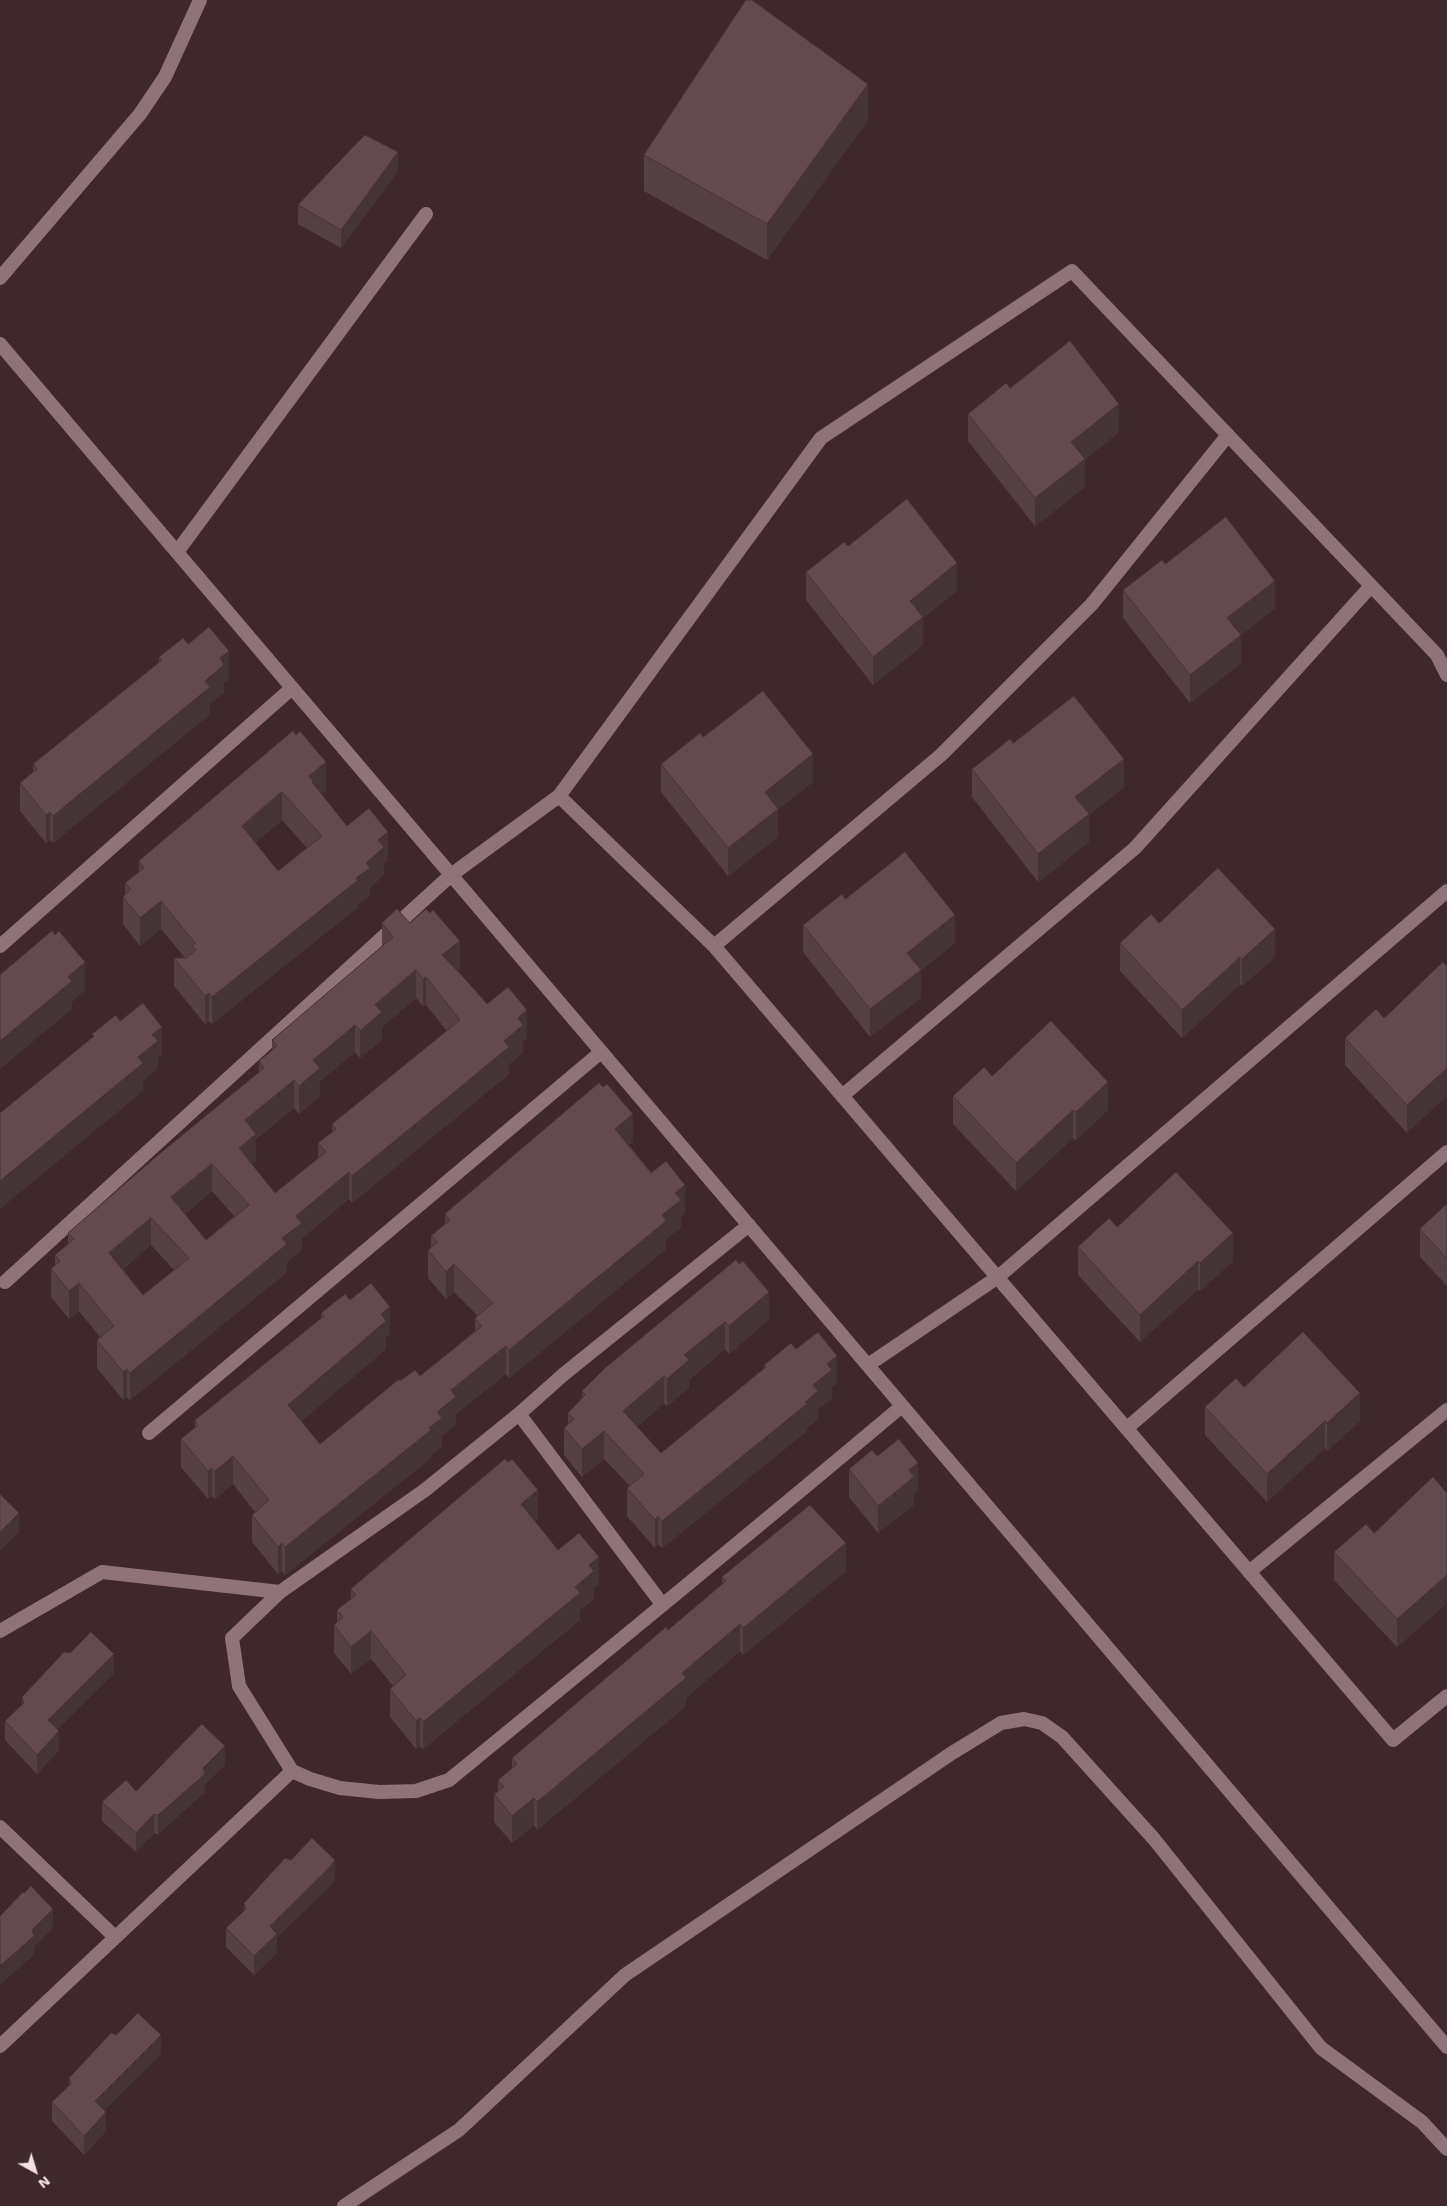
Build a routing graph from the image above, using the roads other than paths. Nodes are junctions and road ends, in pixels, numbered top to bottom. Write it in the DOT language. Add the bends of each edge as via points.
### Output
graph roads {
  1 [pos="200,0"];
  2 [pos="426,214"];
  3 [pos="0,278"];
  4 [pos="0,344"];
  5 [pos="1228,435"];
  6 [pos="177,552"];
  7 [pos="1371,586"];
  8 [pos="1447,675"];
  9 [pos="292,688"];
  10 [pos="559,796"];
  11 [pos="451,875"];
  12 [pos="1447,891"];
  13 [pos="0,946"];
  14 [pos="714,946"];
  15 [pos="602,1052"];
  16 [pos="842,1096"];
  17 [pos="1447,1152"];
  18 [pos="749,1226"];
  19 [pos="998,1277"];
  20 [pos="5,1282"];
  21 [pos="868,1365"];
  22 [pos="902,1406"];
  23 [pos="1447,1410"];
  24 [pos="519,1414"];
  25 [pos="1127,1428"];
  26 [pos="150,1433"];
  27 [pos="1249,1572"];
  28 [pos="280,1592"];
  29 [pos="662,1604"];
  30 [pos="0,1631"];
  31 [pos="1447,1696"];
  32 [pos="292,1771"];
  33 [pos="0,1827"];
  34 [pos="115,1937"];
  35 [pos="0,2046"];
  36 [pos="1447,2047"];
  37 [pos="1447,2149"];
  38 [pos="344,2206"];
  1 -- 3 [label="lane" via="164,77 140,114"];
  2 -- 6 [label="lane"];
  4 -- 6 [label="lane"];
  5 -- 7 [label="lane"];
  5 -- 10 [label="lane" via="1072,271 822,438"];
  5 -- 14 [label="lane" via="1092,604 941,755"];
  6 -- 9 [label="lane"];
  7 -- 8 [label="lane" via="1437,655"];
  7 -- 16 [label="lane" via="1134,848"];
  9 -- 11 [label="lane"];
  9 -- 13 [label="lane"];
  10 -- 11 [label="lane"];
  10 -- 14 [label="lane"];
  11 -- 15 [label="lane"];
  11 -- 20 [label="lane"];
  12 -- 19 [label="lane"];
  14 -- 16 [label="lane"];
  15 -- 18 [label="lane"];
  15 -- 26 [label="lane"];
  16 -- 19 [label="lane"];
  17 -- 25 [label="lane"];
  18 -- 21 [label="lane"];
  18 -- 24 [label="lane"];
  19 -- 21 [label="lane"];
  19 -- 25 [label="lane"];
  21 -- 22 [label="lane"];
  22 -- 29 [label="lane"];
  22 -- 36 [label="lane"];
  23 -- 27 [label="lane"];
  24 -- 28 [label="lane" via="425,1490"];
  24 -- 29 [label="lane"];
  25 -- 27 [label="lane"];
  27 -- 31 [label="lane" via="1393,1740"];
  28 -- 30 [label="lane" via="102,1572"];
  28 -- 32 [label="lane" via="232,1638 239,1686"];
  29 -- 32 [label="lane" via="449,1780 416,1791 379,1792 340,1788"];
  32 -- 34 [label="lane"];
  33 -- 34 [label="lane"];
  34 -- 35 [label="lane"];
  37 -- 38 [label="lane" via="1422,2122 1321,2048 1154,1840 1062,1737 1042,1723 1024,1718 1001,1723 952,1753 625,1975 459,2130"];
}
